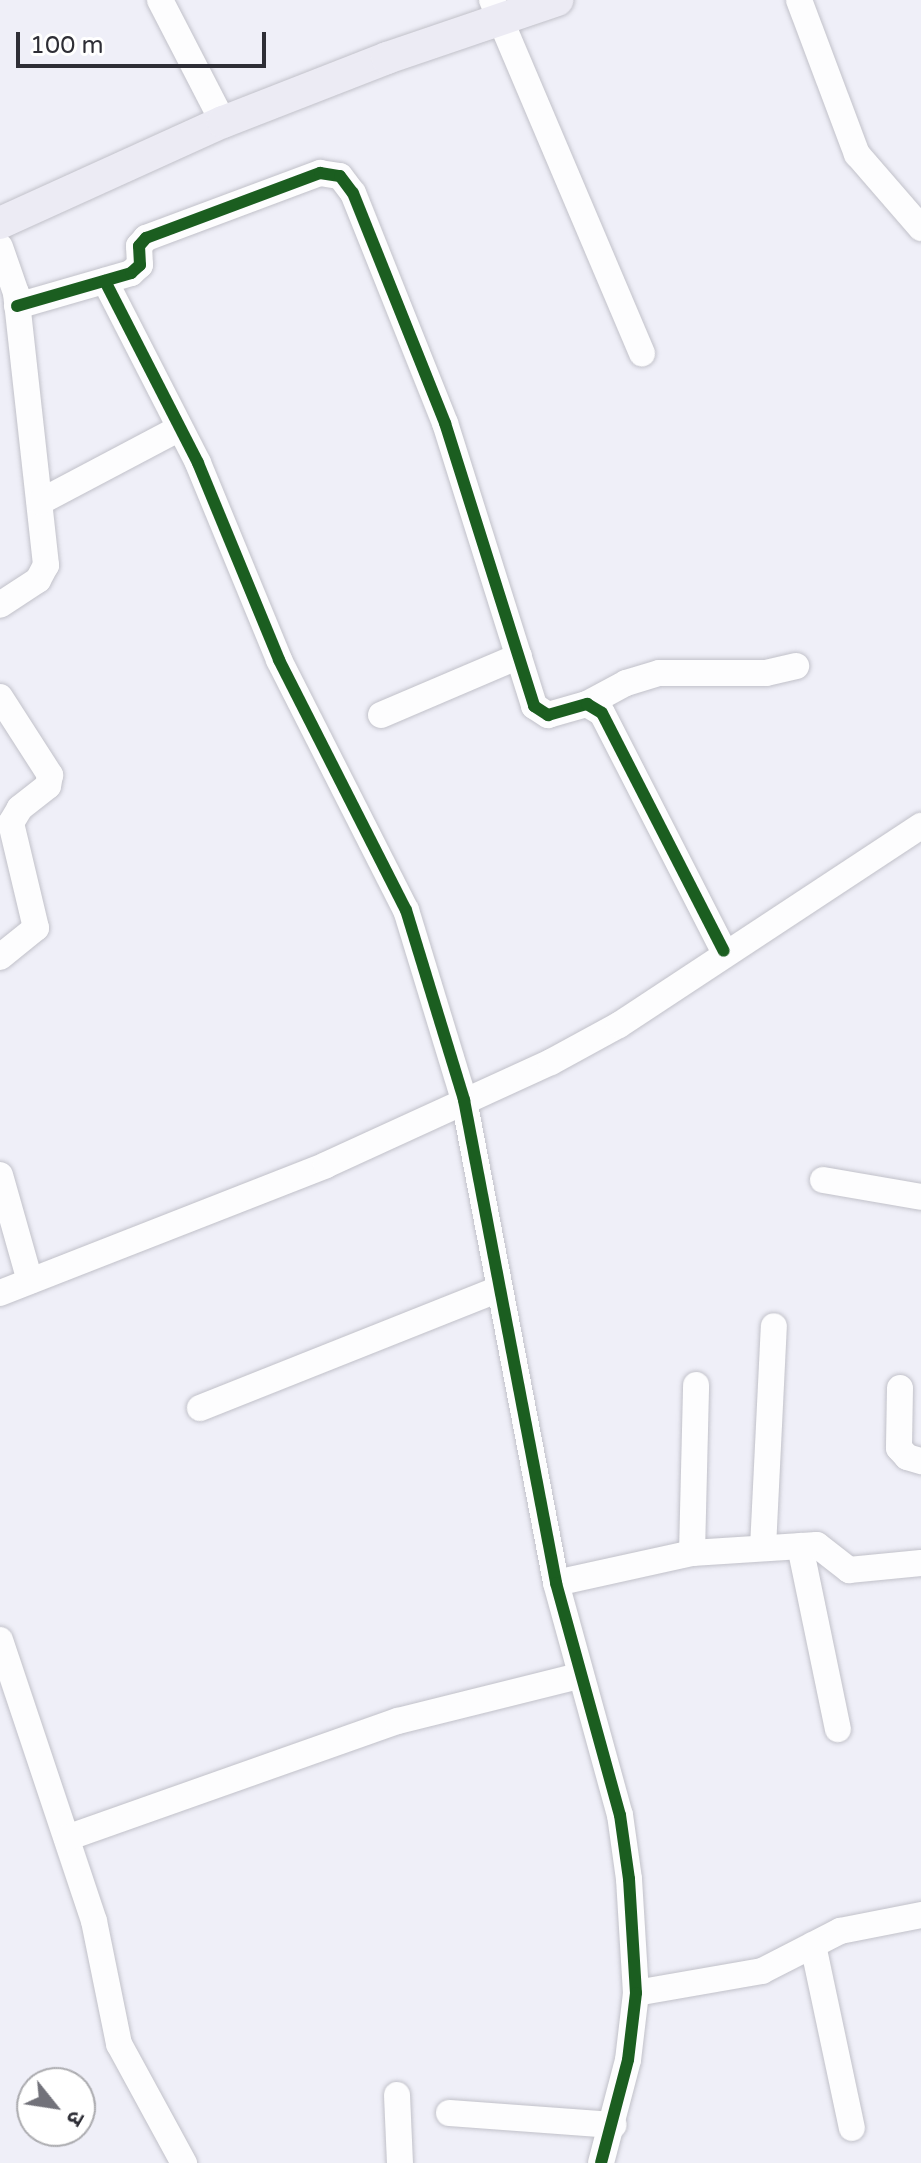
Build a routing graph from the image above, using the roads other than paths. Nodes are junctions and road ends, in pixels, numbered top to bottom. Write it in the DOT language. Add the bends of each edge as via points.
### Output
graph roads {
  1 [pos="160,0"];
  2 [pos="557,0"];
  3 [pos="799,0"];
  4 [pos="495,10"];
  5 [pos="223,122"];
  6 [pos="0,223"];
  7 [pos="921,228"];
  8 [pos="0,247"];
  9 [pos="105,281"];
  10 [pos="17,306"];
  11 [pos="642,353"];
  12 [pos="178,429"];
  13 [pos="40,502"];
  14 [pos="0,605"];
  15 [pos="519,656"];
  16 [pos="796,666"];
  17 [pos="0,697"];
  18 [pos="587,704"];
  19 [pos="381,715"];
  20 [pos="921,826"];
  21 [pos="724,951"];
  22 [pos="0,957"];
  23 [pos="464,1100"];
  24 [pos="0,1175"];
  25 [pos="823,1180"];
  26 [pos="921,1197"];
  27 [pos="30,1281"];
  28 [pos="499,1289"];
  29 [pos="0,1293"];
  30 [pos="774,1326"];
  31 [pos="696,1385"];
  32 [pos="900,1388"];
  33 [pos="200,1408"];
  34 [pos="921,1461"];
  35 [pos="800,1546"];
  36 [pos="763,1548"];
  37 [pos="692,1553"];
  38 [pos="921,1563"];
  39 [pos="556,1583"];
  40 [pos="0,1640"];
  41 [pos="579,1676"];
  42 [pos="838,1729"];
  43 [pos="67,1838"];
  44 [pos="921,1915"];
  45 [pos="813,1945"];
  46 [pos="636,1993"];
  47 [pos="397,2095"];
  48 [pos="449,2113"];
  49 [pos="614,2125"];
  50 [pos="852,2128"];
  51 [pos="184,2163"];
  52 [pos="400,2163"];
  53 [pos="601,2163"];
  1 -- 5 [label="street"];
  2 -- 4 [label="main road"];
  3 -- 7 [label="street" via="857,154"];
  4 -- 5 [label="main road"];
  4 -- 11 [label="street"];
  5 -- 6 [label="main road"];
  8 -- 10 [label="street"];
  9 -- 10 [label="street"];
  9 -- 12 [label="street"];
  9 -- 15 [label="street" via="137,270 139,246 146,238 320,173 340,176 353,193 445,423"];
  10 -- 13 [label="street"];
  12 -- 13 [label="street"];
  12 -- 23 [label="street" via="250,581 279,660 406,910"];
  13 -- 14 [label="street" via="44,573"];
  15 -- 18 [label="street" via="540,712 556,714"];
  15 -- 19 [label="street"];
  16 -- 18 [label="street" via="766,673 659,673"];
  17 -- 22 [label="street" via="50,775 48,786 20,808 11,823 36,928"];
  18 -- 21 [label="street" via="602,713"];
  20 -- 21 [label="street"];
  21 -- 23 [label="street" via="588,1043"];
  23 -- 27 [label="street" via="326,1165"];
  23 -- 28 [label="street"];
  24 -- 27 [label="street"];
  25 -- 26 [label="street"];
  27 -- 29 [label="street"];
  28 -- 33 [label="street"];
  28 -- 39 [label="street"];
  30 -- 36 [label="street"];
  31 -- 37 [label="street"];
  32 -- 34 [label="street" via="899,1448"];
  35 -- 36 [label="street"];
  35 -- 38 [label="street" via="817,1545 849,1570"];
  35 -- 42 [label="street"];
  36 -- 37 [label="street"];
  37 -- 39 [label="street"];
  39 -- 41 [label="street"];
  40 -- 43 [label="street"];
  41 -- 43 [label="street" via="398,1721"];
  41 -- 46 [label="street" via="620,1815 635,1930"];
  43 -- 51 [label="street" via="100,1942 119,2044"];
  44 -- 45 [label="street" via="840,1931"];
  45 -- 46 [label="street" via="762,1971"];
  45 -- 50 [label="street"];
  46 -- 49 [label="street"];
  47 -- 52 [label="street"];
  48 -- 49 [label="street"];
  49 -- 53 [label="street"];
}
